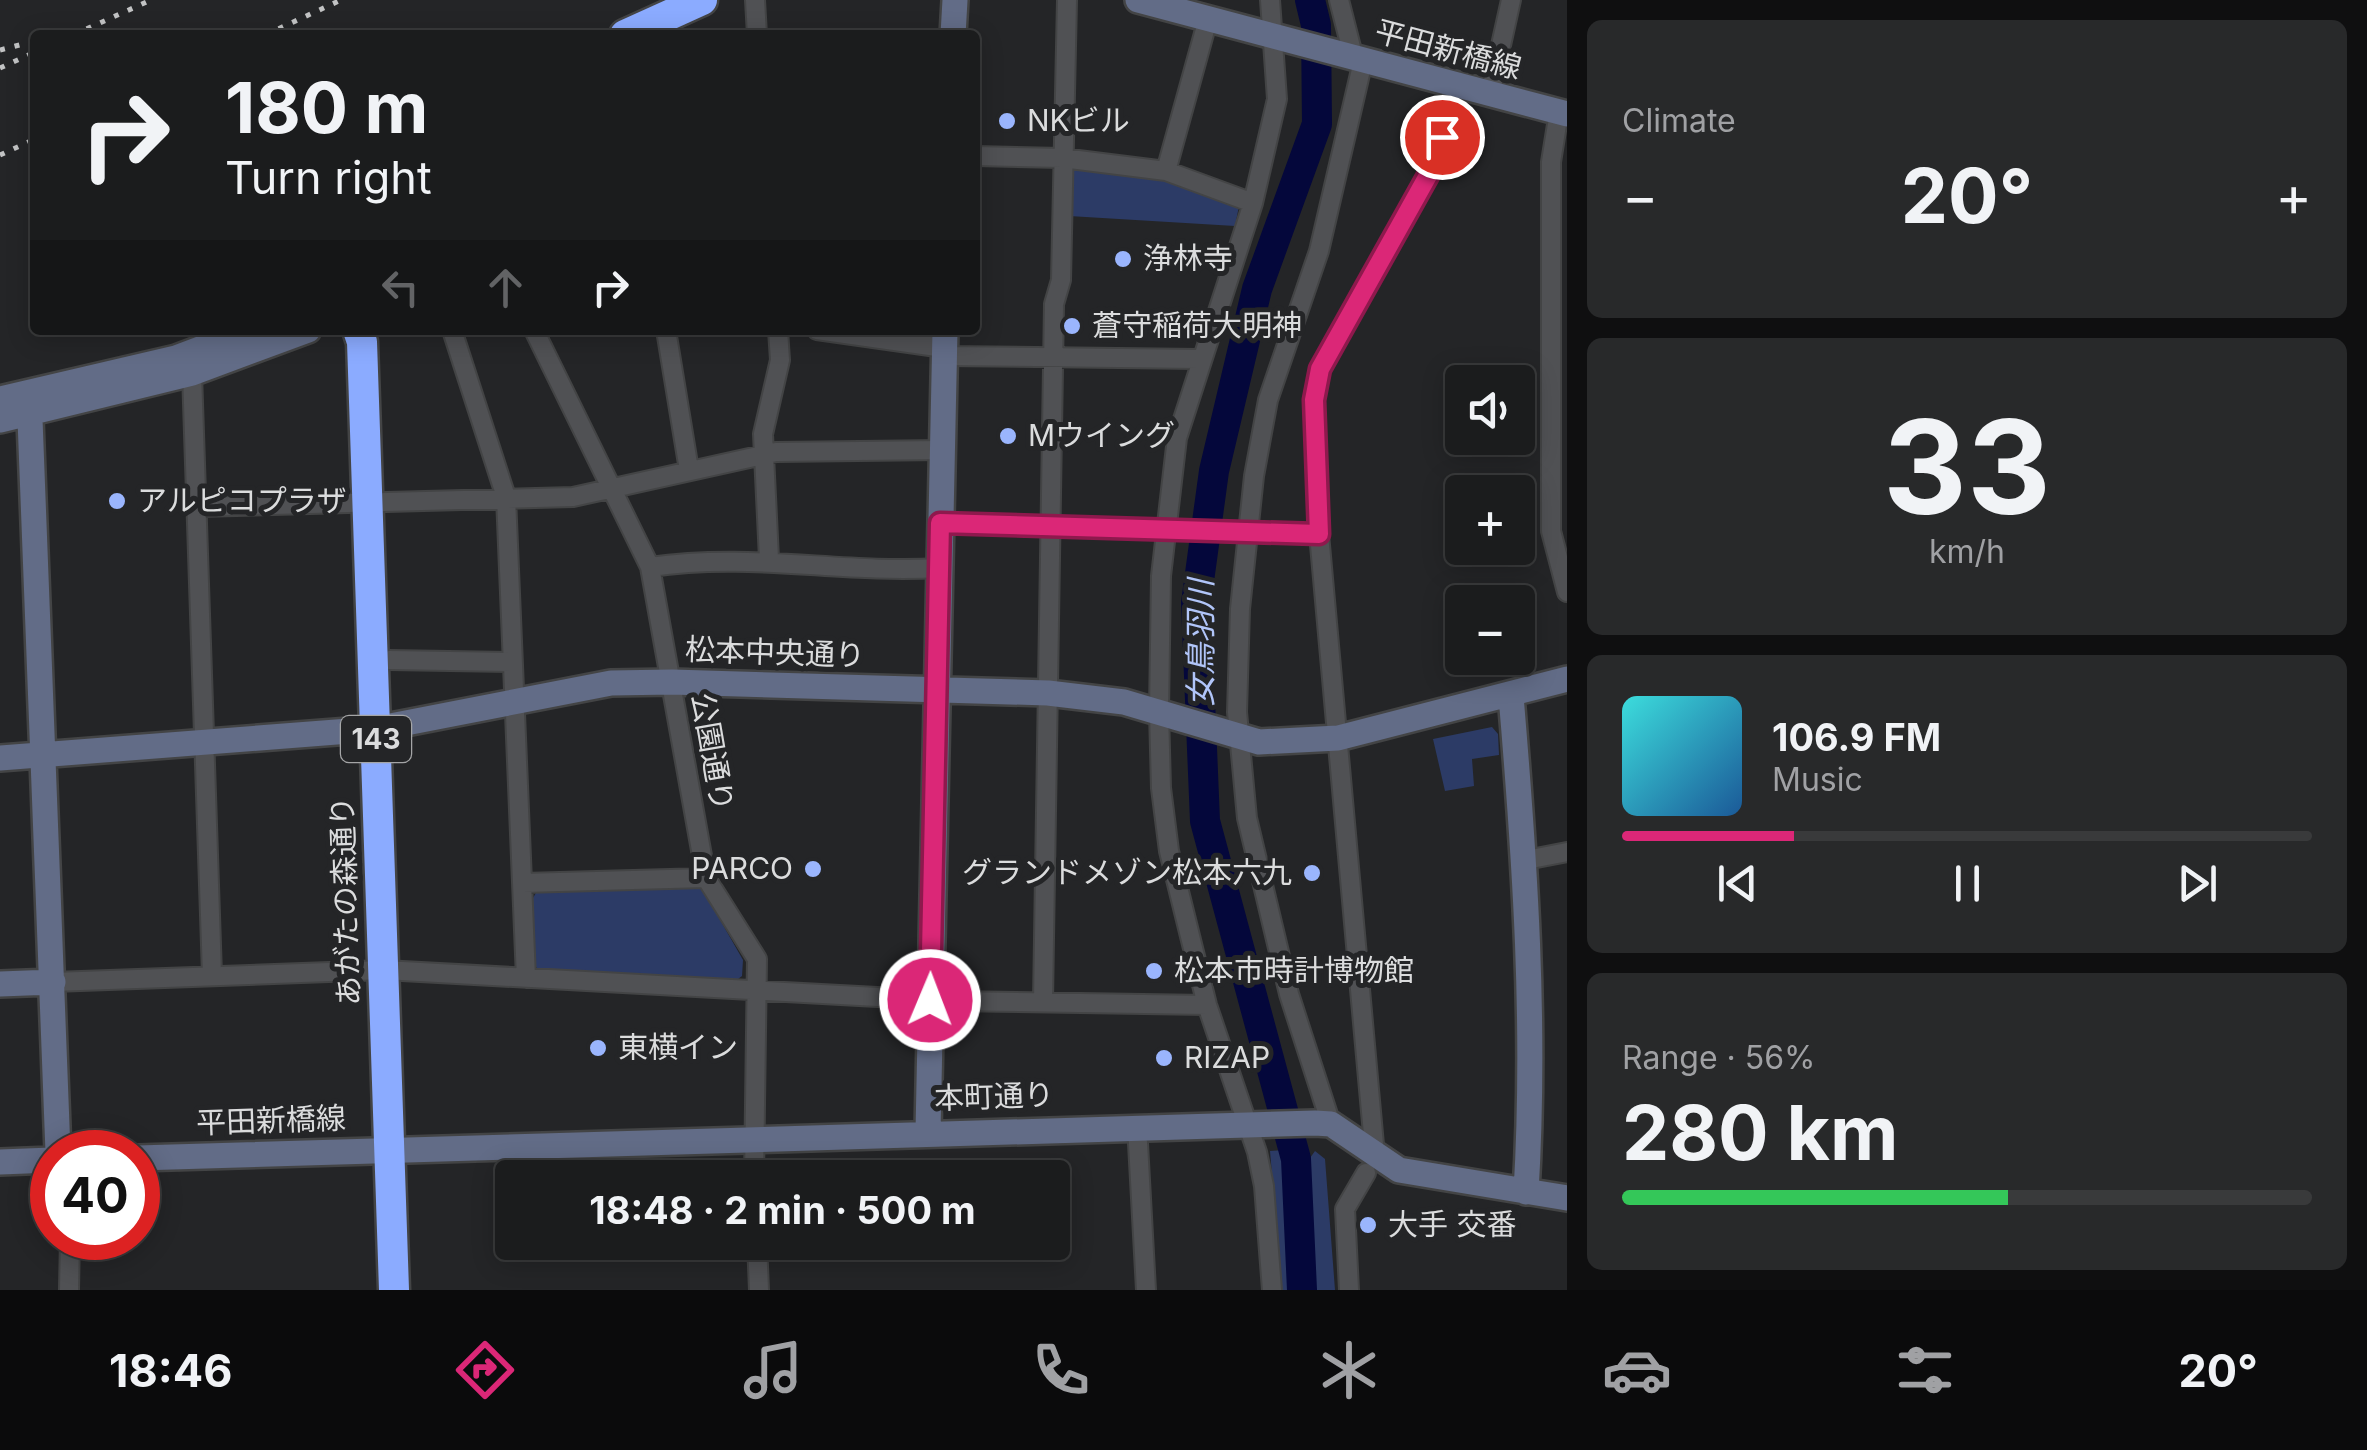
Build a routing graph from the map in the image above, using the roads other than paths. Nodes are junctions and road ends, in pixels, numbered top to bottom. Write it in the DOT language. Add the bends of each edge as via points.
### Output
graph roads {
  1 [pos="702,0"];
  2 [pos="755,0"];
  3 [pos="954,0"];
  4 [pos="1067,0"];
  5 [pos="1138,0"];
  6 [pos="1270,0"];
  7 [pos="1339,0"];
  8 [pos="1511,0"];
  9 [pos="1208,19"];
  10 [pos="643,30"];
  11 [pos="757,30"];
  12 [pos="954,30"];
  13 [pos="1280,40"];
  14 [pos="1355,59"];
  15 [pos="1454,86"];
  16 [pos="1490,95"];
  17 [pos="1563,113"];
  18 [pos="980,156"];
  19 [pos="1062,158"];
  20 [pos="1166,172"];
  21 [pos="1252,203"];
  22 [pos="237,335"];
  23 [pos="294,335"];
  24 [pos="360,335"];
  25 [pos="376,335"];
  26 [pos="454,335"];
  27 [pos="536,335"];
  28 [pos="667,335"];
  29 [pos="778,335"];
  30 [pos="859,335"];
  31 [pos="944,345"];
  32 [pos="1559,353"];
  33 [pos="1054,356"];
  34 [pos="1200,359"];
  35 [pos="192,372"];
  36 [pos="0,399"];
  37 [pos="30,403"];
  38 [pos="0,420"];
  39 [pos="942,450"];
  40 [pos="765,454"];
  41 [pos="689,470"];
  42 [pos="610,489"];
  43 [pos="506,498"];
  44 [pos="375,500"];
  45 [pos="198,507"];
  46 [pos="940,523"];
  47 [pos="1050,525"];
  48 [pos="1173,530"];
  49 [pos="1243,534"];
  50 [pos="1319,534"];
  51 [pos="769,559"];
  52 [pos="650,567"];
  53 [pos="940,568"];
  54 [pos="1567,592"];
  55 [pos="389,660"];
  56 [pos="510,662"];
  57 [pos="1567,679"];
  58 [pos="672,682"];
  59 [pos="937,692"];
  60 [pos="1048,693"];
  61 [pos="1511,696"];
  62 [pos="518,702"];
  63 [pos="1166,715"];
  64 [pos="384,728"];
  65 [pos="1235,737"];
  66 [pos="1338,738"];
  67 [pos="205,744"];
  68 [pos="42,755"];
  69 [pos="0,758"];
  70 [pos="1567,852"];
  71 [pos="1526,860"];
  72 [pos="706,878"];
  73 [pos="524,883"];
  74 [pos="393,971"];
  75 [pos="212,975"];
  76 [pos="526,978"];
  77 [pos="53,982"];
  78 [pos="0,984"];
  79 [pos="756,991"];
  80 [pos="930,1000"];
  81 [pos="1043,1002"];
  82 [pos="1207,1004"];
  83 [pos="1252,1124"];
  84 [pos="1323,1124"];
  85 [pos="1137,1126"];
  86 [pos="57,1130"];
  87 [pos="928,1131"];
  88 [pos="756,1137"];
  89 [pos="398,1149"];
  90 [pos="160,1157"];
  91 [pos="755,1160"];
  92 [pos="30,1161"];
  93 [pos="0,1162"];
  94 [pos="1370,1164"];
  95 [pos="1526,1192"];
  96 [pos="1567,1198"];
  97 [pos="70,1260"];
  98 [pos="758,1260"];
  99 [pos="69,1290"];
  100 [pos="394,1290"];
  101 [pos="412,1290"];
  102 [pos="759,1290"];
  103 [pos="1146,1290"];
  104 [pos="1272,1290"];
  105 [pos="1349,1290"];
  1 -- 10 [label="highway"];
  2 -- 11 [label="street"];
  3 -- 12 [label="street"];
  4 -- 19 [label="street"];
  5 -- 9 [label="street, 平田新橋線"];
  6 -- 13 [label="street"];
  7 -- 14 [label="street"];
  8 -- 16 [label="street"];
  9 -- 13 [label="street, 平田新橋線"];
  9 -- 20 [label="street"];
  13 -- 14 [label="street, 平田新橋線"];
  13 -- 21 [label="street" via="1277,100"];
  14 -- 15 [label="street, 平田新橋線"];
  14 -- 49 [label="street" via="1319,251 1268,400"];
  15 -- 16 [label="street, 平田新橋線"];
  15 -- 50 [label="street" via="1430,172 1320,369 1314,400"];
  16 -- 17 [label="street, 平田新橋線"];
  17 -- 32 [label="street" via="1551,162"];
  18 -- 19 [label="street"];
  19 -- 20 [label="street"];
  19 -- 33 [label="street"];
  20 -- 21 [label="street"];
  21 -- 34 [label="street"];
  22 -- 37 [label="street"];
  23 -- 35 [label="street"];
  24 -- 44 [label="highway, あがたの森通り / 143"];
  25 -- 44 [label="highway, あがたの森通り / 143"];
  26 -- 43 [label="street"];
  27 -- 42 [label="street, 公園通り"];
  28 -- 41 [label="street"];
  29 -- 40 [label="street" via="780,360 762,434"];
  30 -- 31 [label="street"];
  31 -- 33 [label="street"];
  31 -- 39 [label="street"];
  32 -- 54 [label="street" via="1551,531"];
  33 -- 34 [label="street"];
  33 -- 47 [label="street"];
  34 -- 48 [label="street" via="1177,438"];
  35 -- 37 [label="street"];
  35 -- 45 [label="street"];
  36 -- 37 [label="street"];
  37 -- 38 [label="street"];
  37 -- 68 [label="street"];
  39 -- 40 [label="street"];
  39 -- 46 [label="street"];
  40 -- 41 [label="street"];
  40 -- 51 [label="street"];
  41 -- 42 [label="street"];
  42 -- 43 [label="street"];
  42 -- 52 [label="street, 公園通り"];
  43 -- 44 [label="street"];
  43 -- 56 [label="street"];
  44 -- 45 [label="street"];
  44 -- 55 [label="highway, あがたの森通り / 143"];
  44 -- 64 [label="highway, あがたの森通り / 143"];
  45 -- 67 [label="street"];
  46 -- 47 [label="street"];
  46 -- 53 [label="street"];
  47 -- 48 [label="street"];
  47 -- 60 [label="street"];
  48 -- 49 [label="street"];
  48 -- 63 [label="street"];
  49 -- 50 [label="street"];
  49 -- 65 [label="street"];
  50 -- 66 [label="street"];
  51 -- 52 [label="street"];
  51 -- 53 [label="street"];
  52 -- 58 [label="street, 公園通り"];
  53 -- 59 [label="street"];
  55 -- 56 [label="street"];
  55 -- 64 [label="highway, あがたの森通り / 143"];
  56 -- 62 [label="street"];
  57 -- 61 [label="street, 松本中央通り"];
  58 -- 59 [label="street, 松本中央通り"];
  58 -- 62 [label="street, 松本中央通り" via="611,683"];
  58 -- 72 [label="street, 公園通り"];
  59 -- 60 [label="street, 松本中央通り"];
  59 -- 80 [label="street"];
  60 -- 63 [label="street, 松本中央通り" via="1124,702"];
  60 -- 81 [label="street"];
  61 -- 66 [label="street, 松本中央通り"];
  61 -- 71 [label="street"];
  62 -- 64 [label="street, 松本中央通り"];
  62 -- 73 [label="street"];
  63 -- 65 [label="street, 松本中央通り"];
  63 -- 82 [label="street" via="1161,788 1169,851"];
  64 -- 67 [label="street, 松本中央通り"];
  64 -- 74 [label="highway, あがたの森通り / 143"];
  65 -- 66 [label="street, 松本中央通り"];
  65 -- 84 [label="street" via="1247,818"];
  66 -- 94 [label="street"];
  67 -- 68 [label="street, 松本中央通り"];
  67 -- 75 [label="street"];
  68 -- 69 [label="street, 松本中央通り"];
  68 -- 77 [label="street"];
  70 -- 71 [label="street"];
  71 -- 95 [label="street" via="1532,1080"];
  72 -- 73 [label="street"];
  72 -- 79 [label="street, 公園通り" via="756,959"];
  73 -- 76 [label="street"];
  74 -- 75 [label="street"];
  74 -- 76 [label="street"];
  74 -- 89 [label="highway, あがたの森通り / 143"];
  75 -- 77 [label="street"];
  76 -- 79 [label="street"];
  77 -- 78 [label="street"];
  77 -- 86 [label="street"];
  79 -- 80 [label="street"];
  79 -- 88 [label="street, 公園通り"];
  80 -- 81 [label="street"];
  80 -- 87 [label="street"];
  81 -- 82 [label="street"];
  82 -- 83 [label="street"];
  83 -- 84 [label="street, 本町通り"];
  83 -- 85 [label="street, 本町通り"];
  83 -- 104 [label="street"];
  84 -- 94 [label="street"];
  85 -- 87 [label="street, 本町通り"];
  85 -- 103 [label="street"];
  87 -- 88 [label="street, 本町通り"];
  88 -- 89 [label="street, 本町通り"];
  88 -- 91 [label="street, 公園通り"];
  89 -- 90 [label="street, 平田新橋線"];
  89 -- 100 [label="highway, あがたの森通り / 143"];
  89 -- 101 [label="highway, あがたの森通り / 143"];
  92 -- 93 [label="street"];
  94 -- 95 [label="street"];
  94 -- 105 [label="street" via="1346,1209"];
  95 -- 96 [label="street"];
  97 -- 99 [label="street"];
  98 -- 102 [label="street"];
}
